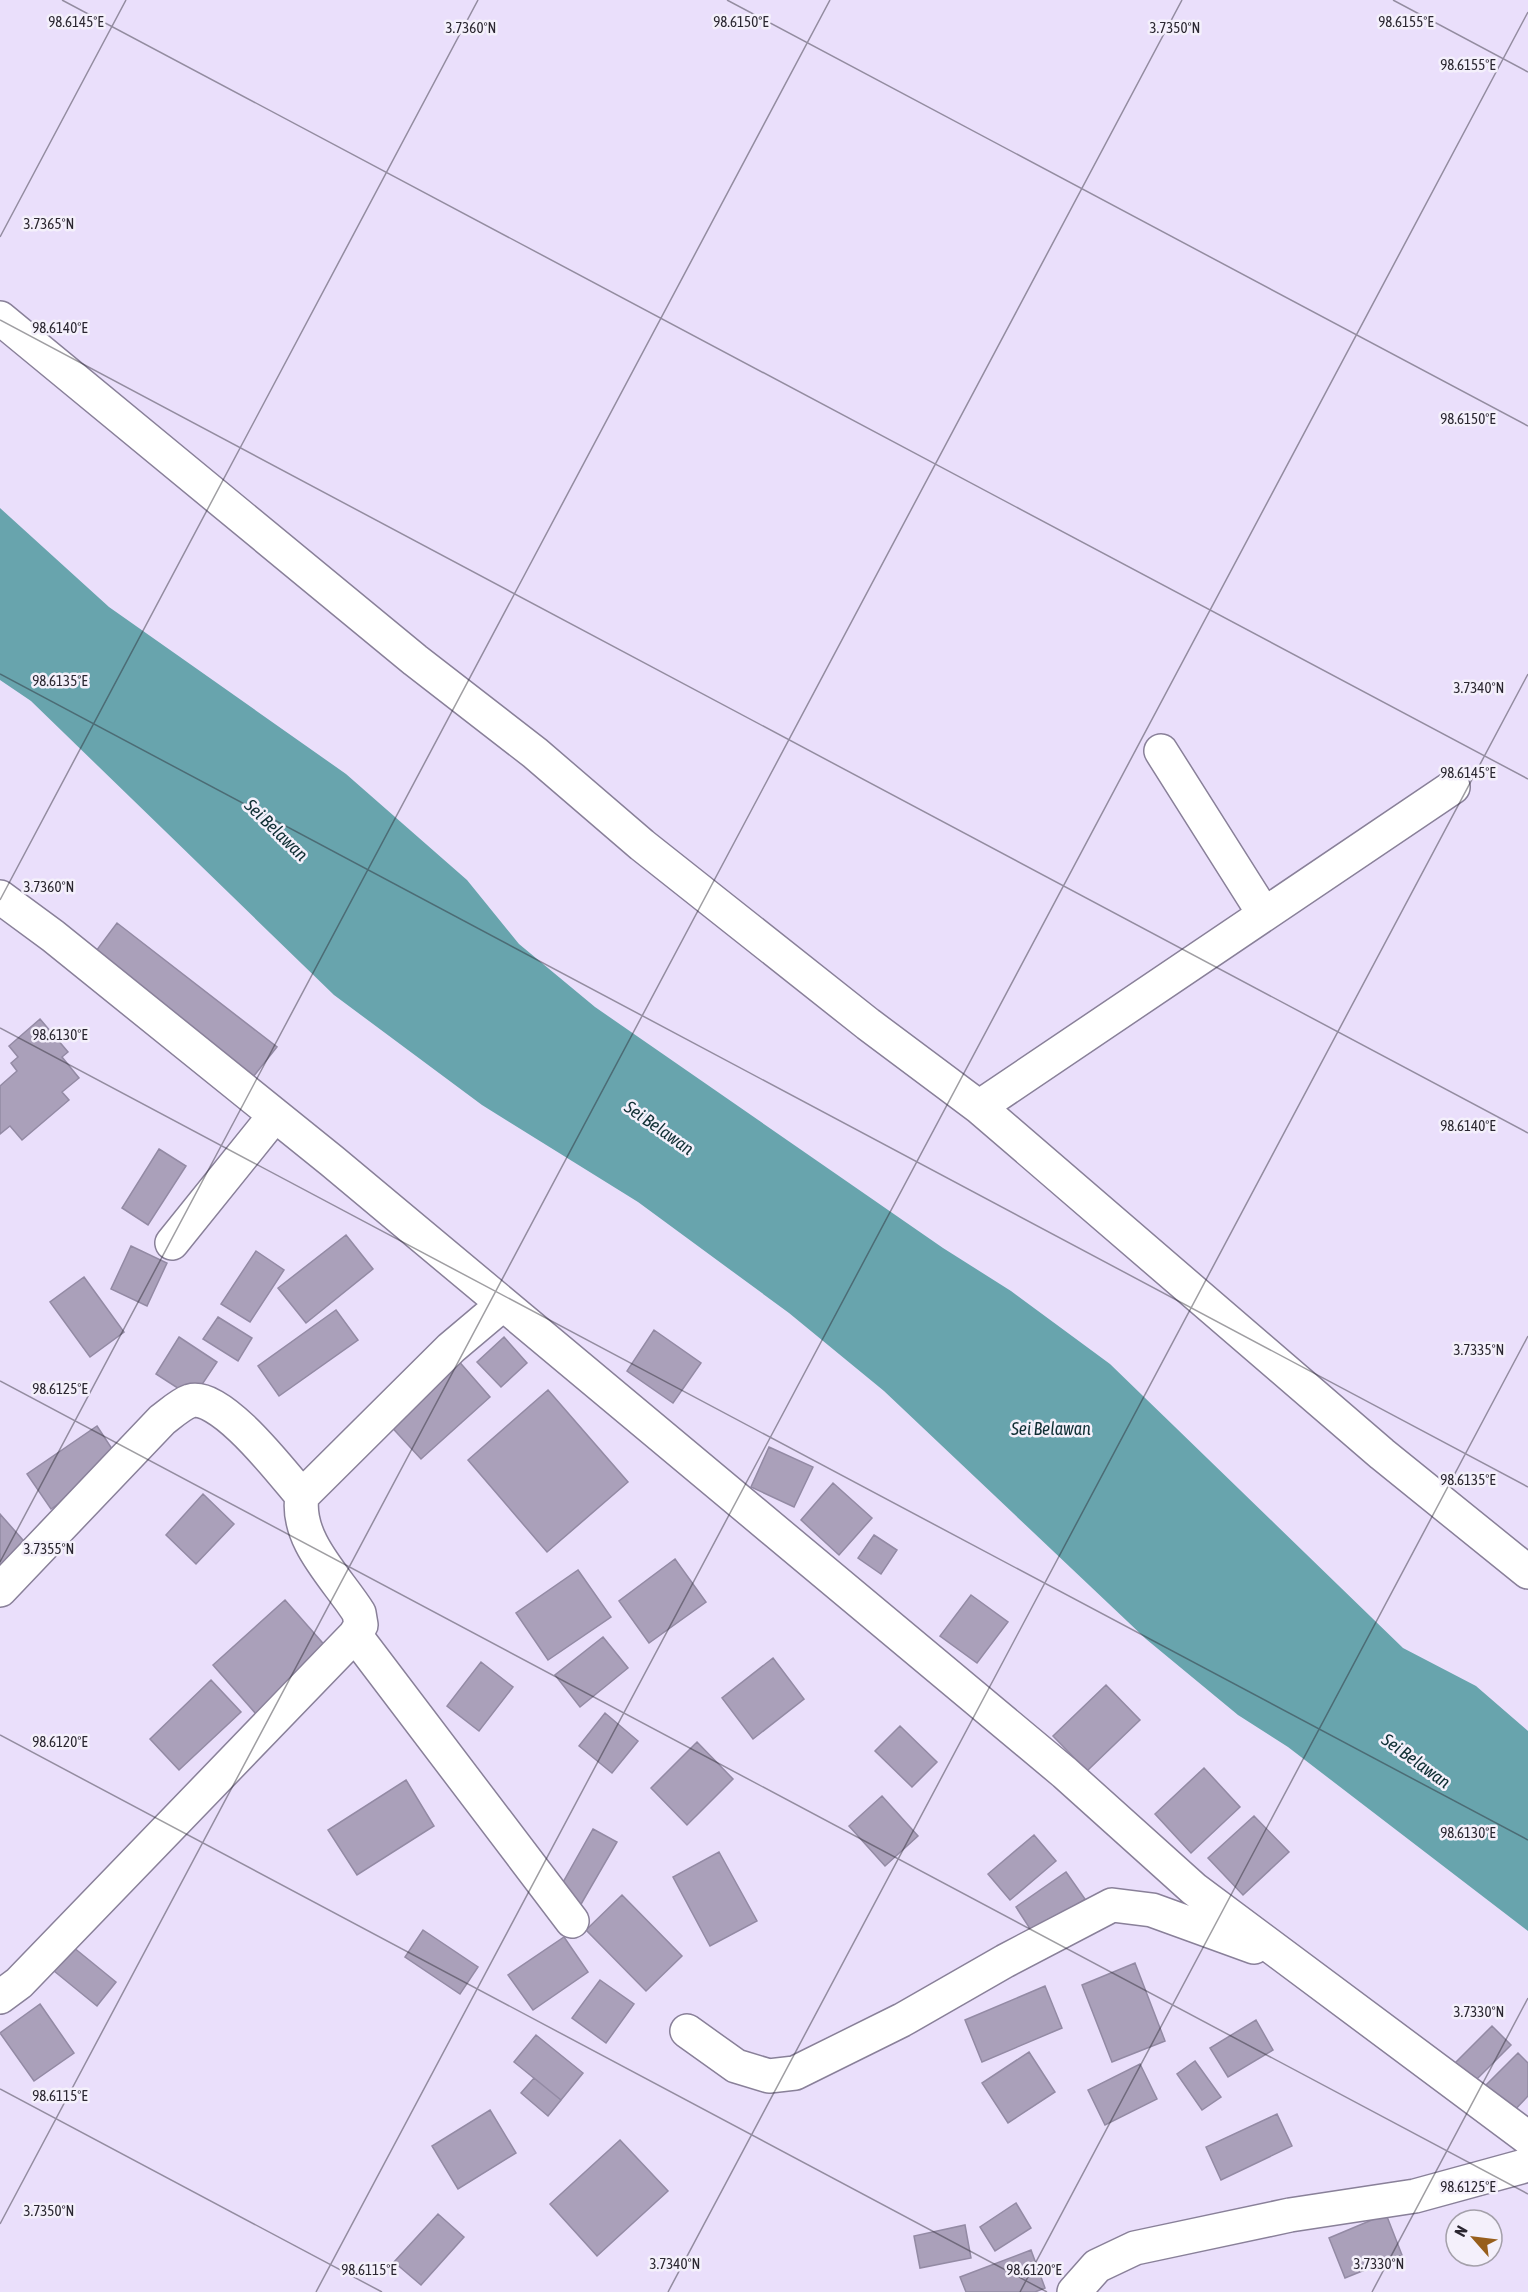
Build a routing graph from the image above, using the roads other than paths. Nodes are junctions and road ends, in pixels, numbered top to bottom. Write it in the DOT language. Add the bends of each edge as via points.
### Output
graph roads {
  1 [pos="0,318"];
  2 [pos="1161,751"];
  3 [pos="1453,787"];
  4 [pos="0,897"];
  5 [pos="1264,914"];
  6 [pos="979,1107"];
  7 [pos="275,1114"];
  8 [pos="172,1243"];
  9 [pos="502,1305"];
  10 [pos="302,1496"];
  11 [pos="1528,1572"];
  12 [pos="0,1590"];
  13 [pos="355,1635"];
  14 [pos="572,1921"];
  15 [pos="1293,1961"];
  16 [pos="0,1996"];
  17 [pos="687,2031"];
  18 [pos="1528,2138"];
  19 [pos="1528,2165"];
  20 [pos="1074,2292"];
  1 -- 6 [label="street" via="642,844"];
  2 -- 5 [label="street"];
  3 -- 5 [label="street"];
  4 -- 7 [label="street"];
  5 -- 6 [label="street"];
  6 -- 11 [label="street" via="1382,1454"];
  7 -- 8 [label="street"];
  7 -- 9 [label="street"];
  9 -- 10 [label="street" via="451,1348"];
  9 -- 15 [label="street" via="1065,1773 1194,1889"];
  10 -- 12 [label="street" via="248,1435 220,1410 204,1402 190,1401 162,1419"];
  10 -- 13 [label="street" via="300,1509 307,1538 359,1613 361,1625"];
  13 -- 14 [label="street"];
  13 -- 16 [label="street" via="19,1983"];
  15 -- 17 [label="street" via="1152,1910 1112,1905 902,2020 795,2073 769,2076 736,2066"];
  15 -- 18 [label="street"];
  19 -- 20 [label="street" via="1415,2196 1290,2215 1135,2248 1097,2266"];
}
